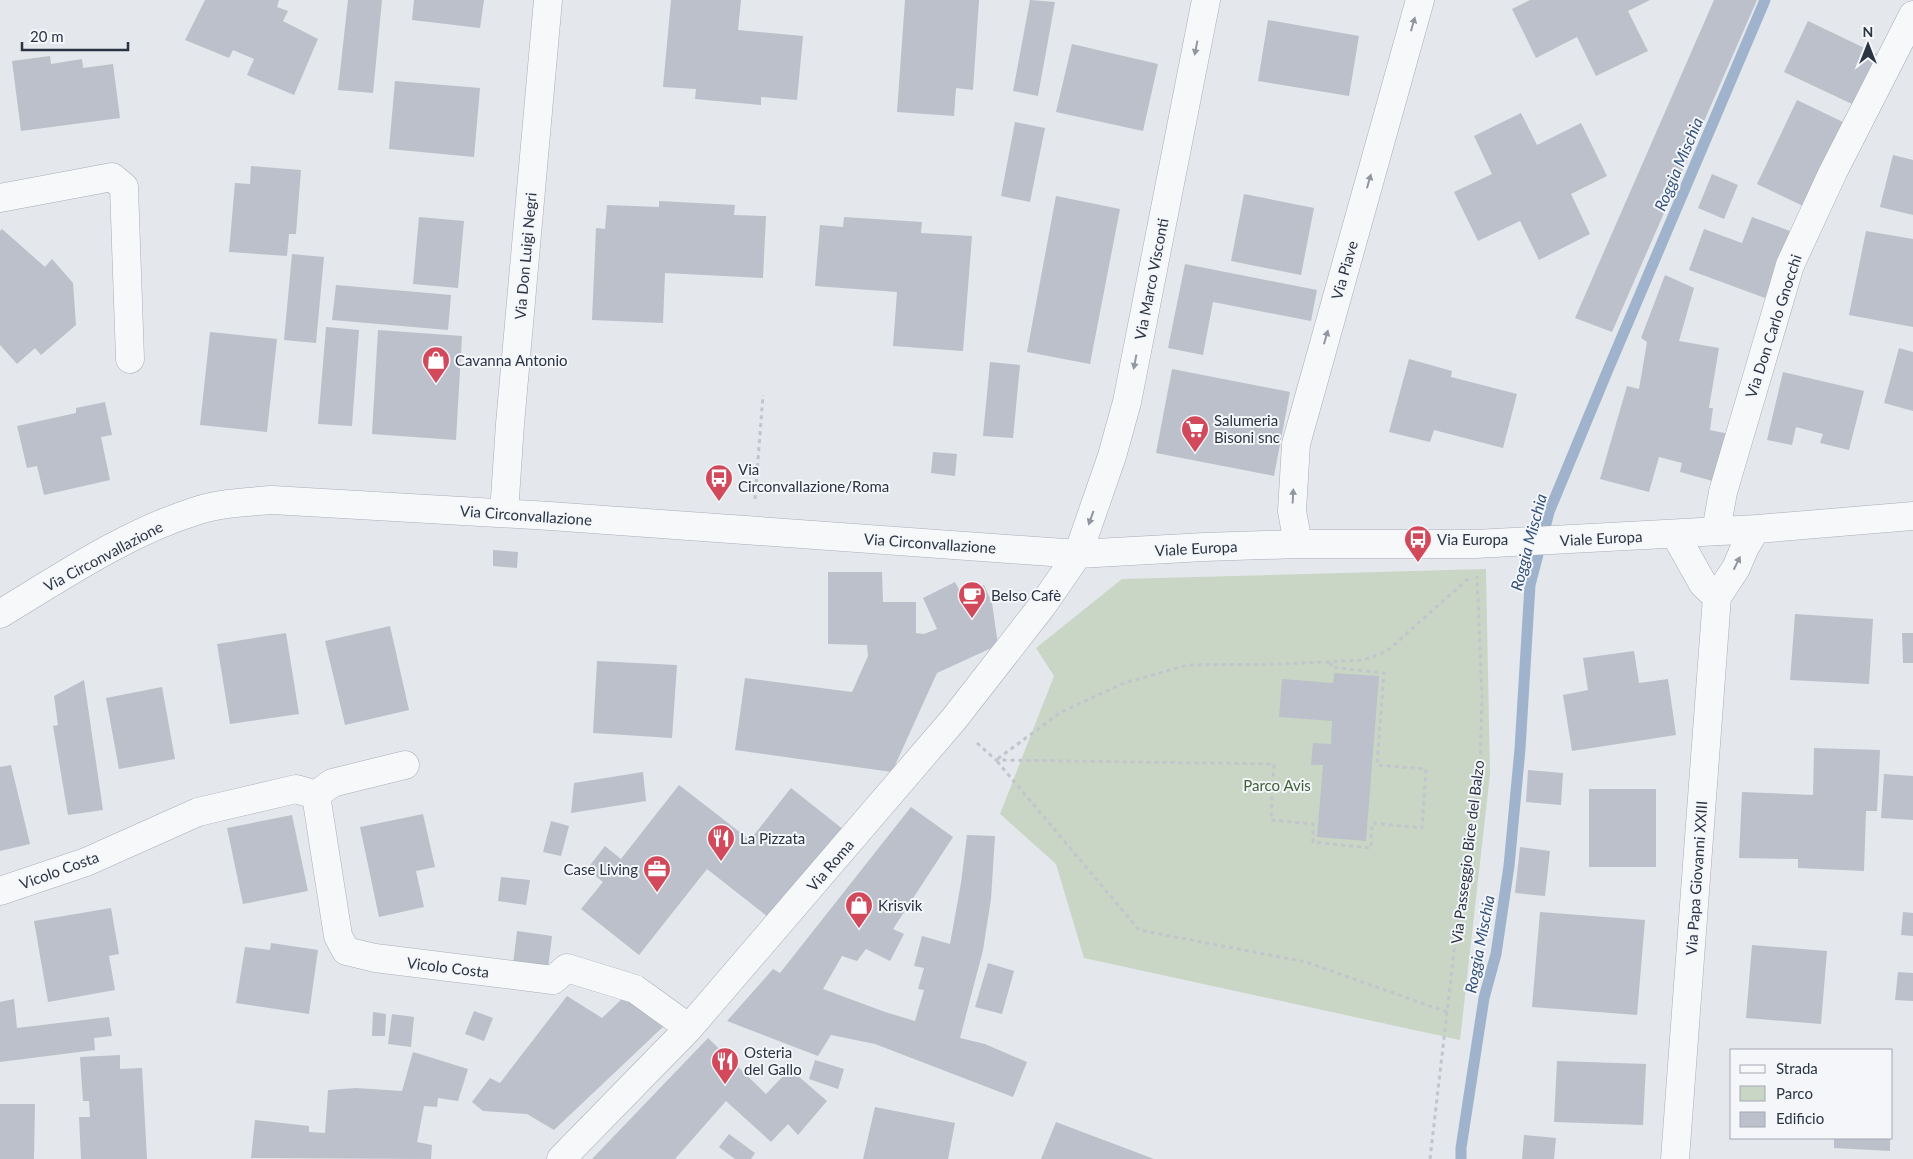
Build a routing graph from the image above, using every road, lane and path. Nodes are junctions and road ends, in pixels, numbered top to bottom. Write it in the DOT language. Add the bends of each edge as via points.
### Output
graph roads {
  1 [pos="548,0"];
  2 [pos="1206,0"];
  3 [pos="1420,0"];
  4 [pos="1912,20"];
  5 [pos="0,198"];
  6 [pos="130,360"];
  7 [pos="764,395"];
  8 [pos="755,502"];
  9 [pos="504,513"];
  10 [pos="1913,516"];
  11 [pos="1756,529"];
  12 [pos="1716,531"];
  13 [pos="1675,534"];
  14 [pos="1298,544"];
  15 [pos="1078,554"];
  16 [pos="1717,597"];
  17 [pos="0,614"];
  18 [pos="1331,661"];
  19 [pos="954,720"];
  20 [pos="996,760"];
  21 [pos="405,764"];
  22 [pos="316,795"];
  23 [pos="0,891"];
  24 [pos="1447,1012"];
  25 [pos="690,1028"];
  26 [pos="562,1159"];
  27 [pos="1430,1159"];
  28 [pos="1674,1159"];
  1 -- 9 [label="street, Via Don Luigi Negri"];
  2 -- 15 [label="street, Via Marco Visconti, one-way" via="1127,402"];
  14 -- 3 [label="street, Via Piave, one-way" via="1292,511 1296,444"];
  4 -- 12 [label="street, Via Don Carlo Gnocchi" via="1833,172 1790,265 1723,492"];
  5 -- 6 [label="street" via="112,177 124,187"];
  7 -- 8 [label="path"];
  9 -- 15 [label="street, Via Circonvallazione"];
  9 -- 17 [label="street, Via Circonvallazione" via="272,500 197,510 135,536"];
  10 -- 11 [label="street, Viale Europa"];
  11 -- 12 [label="street, Viale Europa"];
  16 -- 11 [label="street, one-way"];
  12 -- 13 [label="street, Viale Europa"];
  13 -- 14 [label="street, Viale Europa" via="1476,544"];
  13 -- 16 [label="street" via="1703,584"];
  14 -- 15 [label="street, Viale Europa"];
  15 -- 19 [label="street, Via Roma"];
  16 -- 28 [label="street, Via Papa Giovanni XXIII"];
  18 -- 20 [label="path" via="1188,665 1124,683 1061,712"];
  18 -- 20 [label="path" via="1331,667 1384,673 1376,765 1426,769 1422,828 1372,823 1371,848 1312,842 1313,824 1271,820 1274,764"];
  18 -- 24 [label="path, Via Passeggio Bice del Balzo" via="1364,660 1386,651 1476,571 1482,696 1480,772"];
  19 -- 20 [label="path"];
  19 -- 25 [label="street, Via Roma"];
  20 -- 24 [label="path" via="1139,930 1306,962"];
  21 -- 22 [label="street" via="332,783"];
  22 -- 23 [label="street, Vicolo Costa" via="296,789 198,812 86,862"];
  22 -- 25 [label="street, Vicolo Costa" via="338,936 346,951 376,958 553,980 567,968 635,989"];
  24 -- 27 [label="path, Via Passeggio Bice del Balzo"];
  25 -- 26 [label="street, Via Roma"];
}
